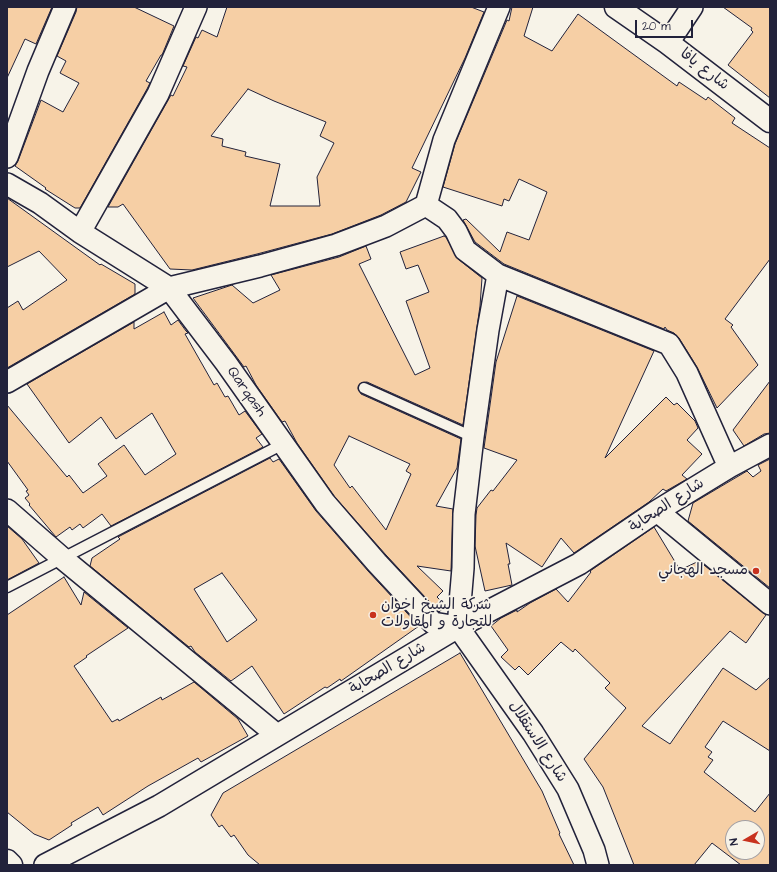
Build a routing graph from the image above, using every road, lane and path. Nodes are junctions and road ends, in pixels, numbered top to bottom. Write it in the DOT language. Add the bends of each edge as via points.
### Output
graph roads {
  1 [pos="65,7"];
  2 [pos="196,7"];
  3 [pos="499,7"];
  4 [pos="616,7"];
  5 [pos="692,7"];
  6 [pos="668,43"];
  7 [pos="770,122"];
  8 [pos="7,157"];
  9 [pos="7,184"];
  10 [pos="426,205"];
  11 [pos="80,232"];
  12 [pos="498,275"];
  13 [pos="169,288"];
  14 [pos="7,382"];
  15 [pos="364,388"];
  16 [pos="473,436"];
  17 [pos="283,444"];
  18 [pos="770,445"];
  19 [pos="729,467"];
  20 [pos="7,510"];
  21 [pos="656,511"];
  22 [pos="62,558"];
  23 [pos="7,587"];
  24 [pos="770,604"];
  25 [pos="458,627"];
  26 [pos="277,735"];
  27 [pos="7,862"];
  28 [pos="11,865"];
  29 [pos="45,865"];
  30 [pos="598,865"];
  1 -- 8 [label="street"];
  2 -- 11 [label="street" via="158,94"];
  3 -- 10 [label="street" via="444,140"];
  4 -- 6 [label="street, شارع يافا"];
  5 -- 6 [label="street"];
  6 -- 7 [label="street, شارع يافا"];
  9 -- 11 [label="street, Qarqash" via="40,203"];
  10 -- 12 [label="street" via="447,219 465,250"];
  10 -- 13 [label="street" via="386,226 336,245"];
  11 -- 13 [label="street, Qarqash"];
  12 -- 16 [label="street"];
  12 -- 19 [label="street" via="669,344 687,373"];
  13 -- 14 [label="street"];
  13 -- 17 [label="street, Qarqash"];
  15 -- 16 [label="lane"];
  16 -- 25 [label="street" via="464,514"];
  17 -- 22 [label="lane"];
  17 -- 25 [label="street, Qarqash" via="325,503 433,623"];
  18 -- 19 [label="street, شارع الصحابة"];
  19 -- 21 [label="street, شارع الصحابة"];
  20 -- 22 [label="street"];
  21 -- 24 [label="street"];
  21 -- 25 [label="street, شارع الصحابة" via="578,564"];
  22 -- 23 [label="lane"];
  22 -- 26 [label="street"];
  25 -- 26 [label="street, شارع الصحابة"];
  25 -- 30 [label="street, شارع الاستقلال" via="533,733 568,790"];
  26 -- 29 [label="street, شارع الصحابة" via="159,806"];
  27 -- 28 [label="street"];
}
